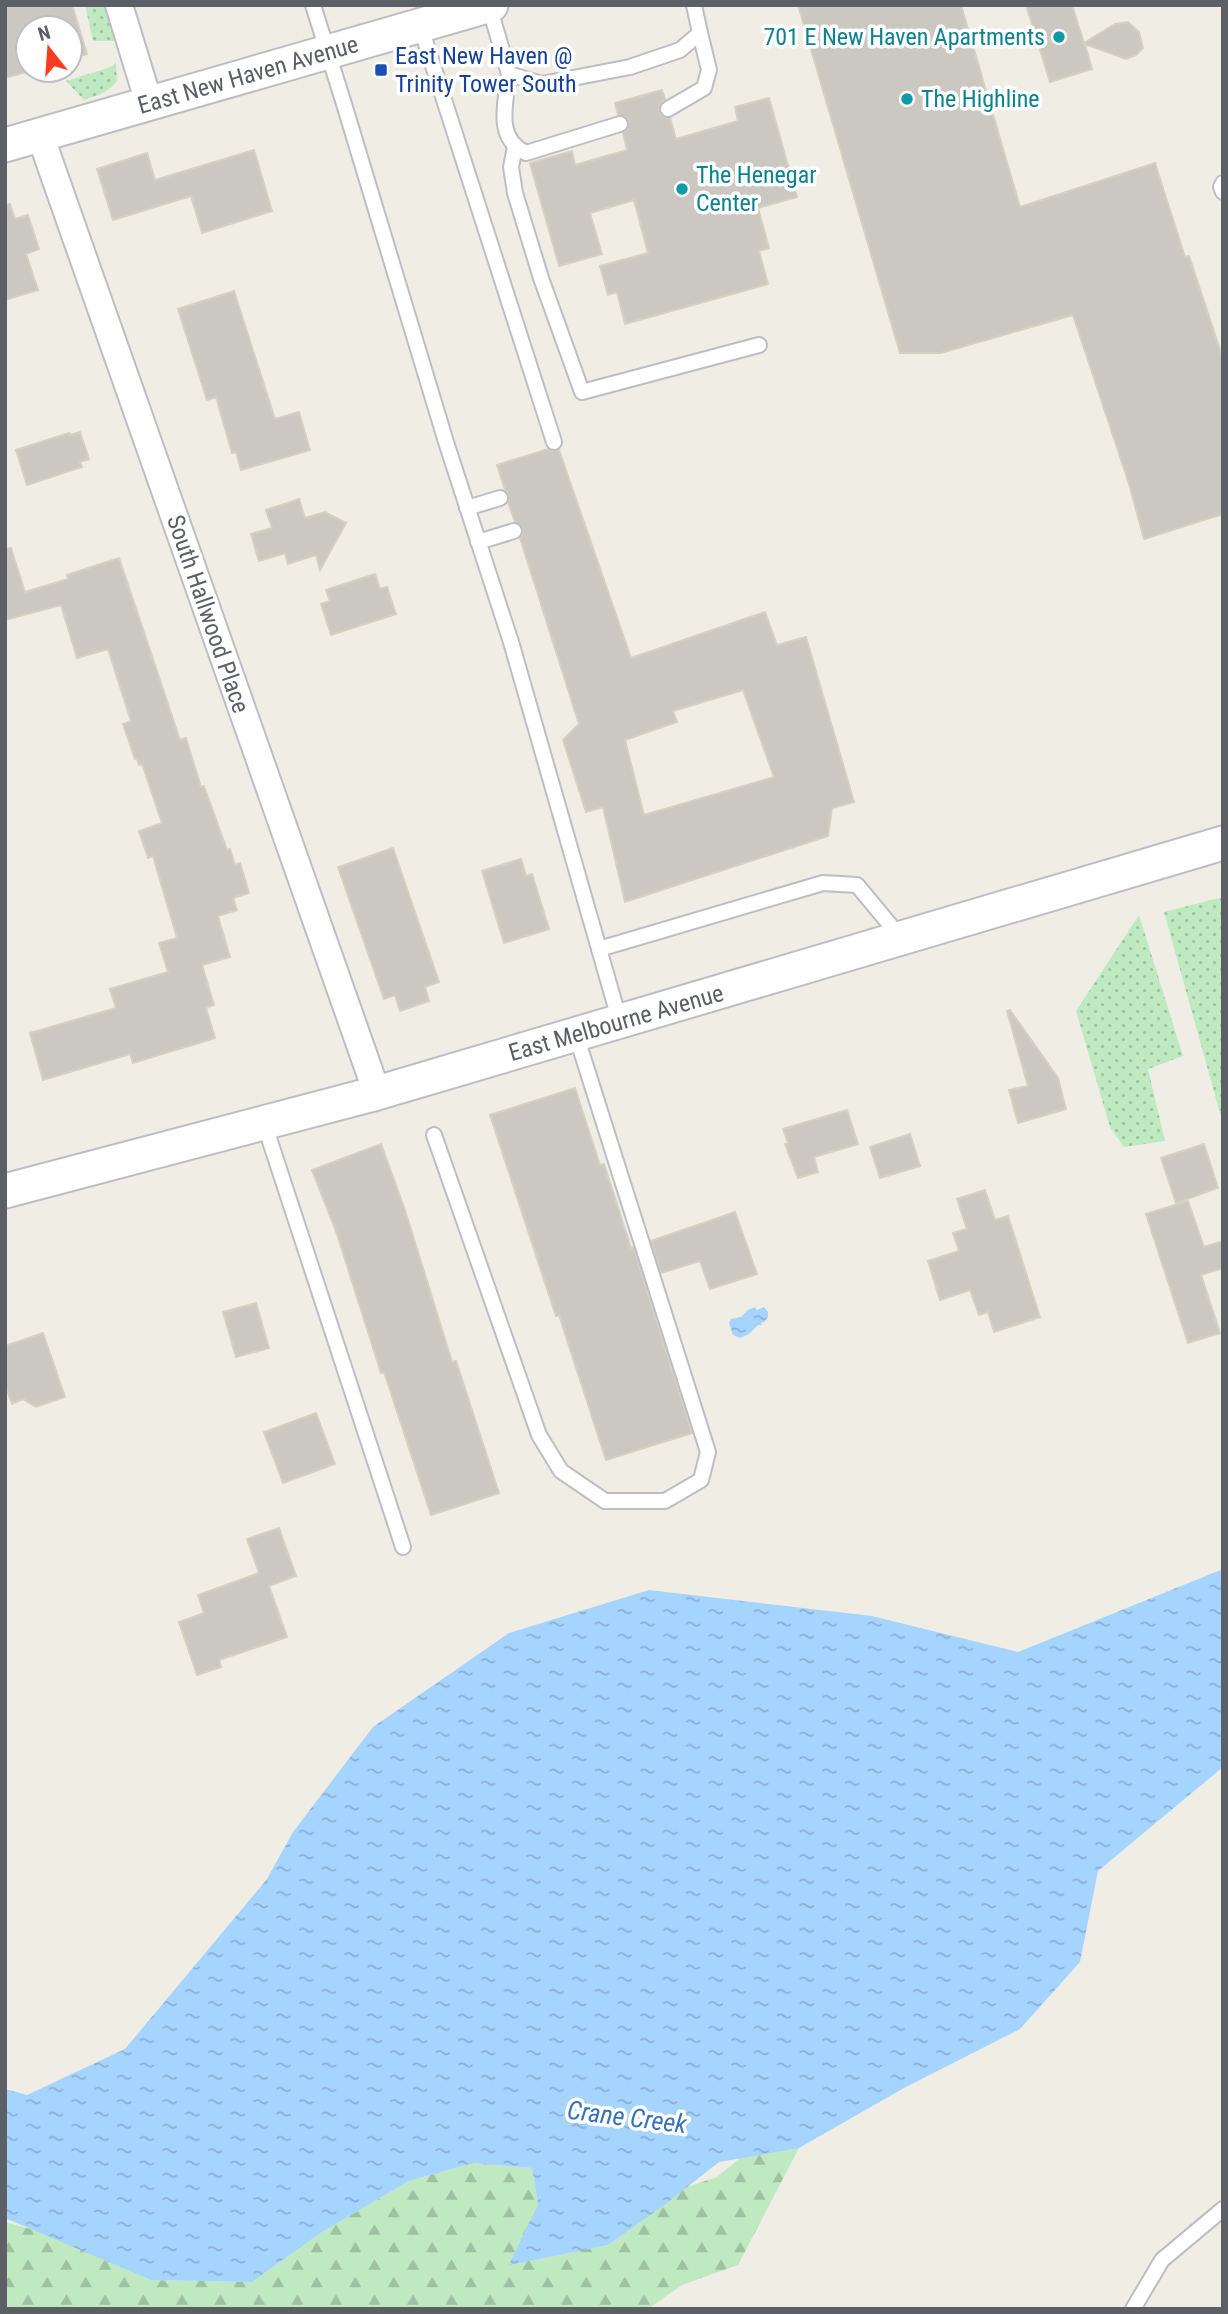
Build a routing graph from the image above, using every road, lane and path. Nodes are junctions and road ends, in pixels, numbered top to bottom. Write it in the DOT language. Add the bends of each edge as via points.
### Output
graph roads {
  1 [pos="119,5"];
  2 [pos="313,5"];
  3 [pos="490,5"];
  4 [pos="694,5"];
  5 [pos="420,25"];
  6 [pos="700,33"];
  7 [pos="327,52"];
  8 [pos="509,74"];
  9 [pos="149,103"];
  10 [pos="668,109"];
  11 [pos="620,124"];
  12 [pos="40,135"];
  13 [pos="5,145"];
  14 [pos="515,147"];
  15 [pos="1223,183"];
  16 [pos="1223,192"];
  17 [pos="759,345"];
  18 [pos="554,442"];
  19 [pos="500,498"];
  20 [pos="467,508"];
  21 [pos="514,531"];
  22 [pos="478,542"];
  23 [pos="1223,843"];
  24 [pos="902,939"];
  25 [pos="599,949"];
  26 [pos="620,1022"];
  27 [pos="576,1035"];
  28 [pos="377,1093"];
  29 [pos="264,1123"];
  30 [pos="434,1135"];
  31 [pos="5,1191"];
  32 [pos="403,1547"];
  33 [pos="1223,2209"];
  34 [pos="1133,2309"];
  1 -- 9 [label="street"];
  2 -- 7 [label="lane"];
  3 -- 5 [label="street, East New Haven Avenue"];
  3 -- 8 [label="lane"];
  4 -- 6 [label="lane"];
  5 -- 7 [label="street, East New Haven Avenue"];
  5 -- 18 [label="lane"];
  6 -- 8 [label="lane" via="680,50 629,67 542,84"];
  6 -- 10 [label="lane" via="709,70 704,88"];
  7 -- 9 [label="street, East New Haven Avenue"];
  7 -- 20 [label="lane"];
  8 -- 14 [label="lane" via="505,131"];
  9 -- 12 [label="street, East New Haven Avenue"];
  11 -- 14 [label="lane" via="526,153"];
  12 -- 13 [label="street, East New Haven Avenue"];
  12 -- 28 [label="street, South Hallwood Place"];
  14 -- 17 [label="lane" via="511,167 515,192 582,392"];
  15 -- 16 [label="lane"];
  19 -- 20 [label="lane"];
  20 -- 22 [label="lane"];
  21 -- 22 [label="lane"];
  22 -- 25 [label="lane"];
  23 -- 24 [label="street, East Melbourne Avenue"];
  24 -- 25 [label="lane" via="857,885 823,884"];
  24 -- 26 [label="street, East Melbourne Avenue"];
  25 -- 26 [label="lane"];
  26 -- 27 [label="street, East Melbourne Avenue"];
  27 -- 28 [label="street, East Melbourne Avenue"];
  27 -- 30 [label="lane" via="708,1452 701,1480 665,1502 605,1501 561,1471 539,1435"];
  28 -- 29 [label="street, East Melbourne Avenue"];
  29 -- 31 [label="street, East Melbourne Avenue"];
  29 -- 32 [label="lane"];
  33 -- 34 [label="lane" via="1162,2260"];
}
